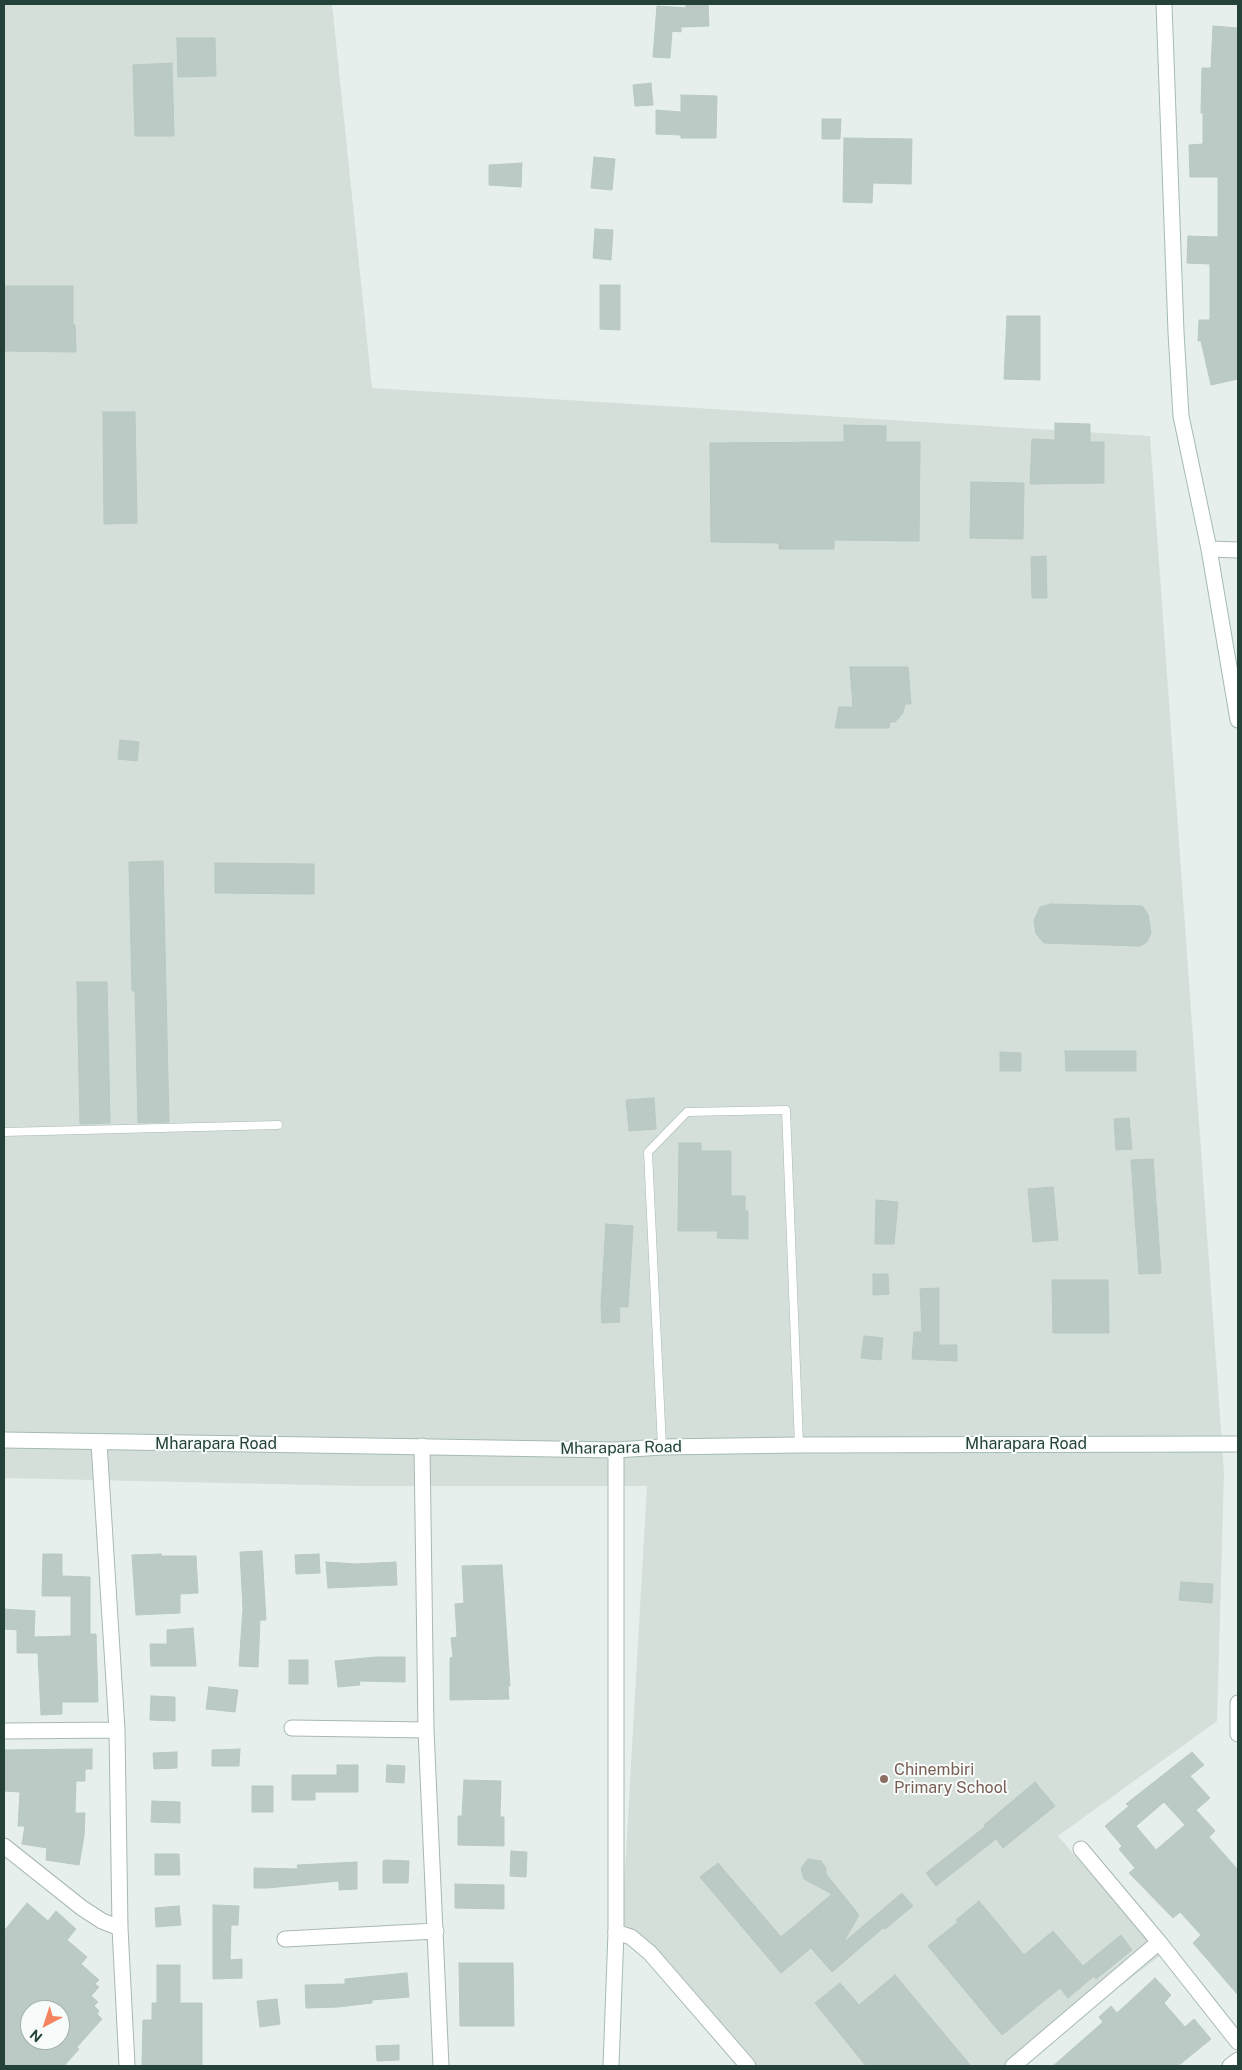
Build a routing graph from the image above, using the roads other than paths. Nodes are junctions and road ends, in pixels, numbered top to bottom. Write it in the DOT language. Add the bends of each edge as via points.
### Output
graph roads {
  1 [pos="1164,4"];
  2 [pos="1210,549"];
  3 [pos="1238,550"];
  4 [pos="1238,720"];
  5 [pos="278,1125"];
  6 [pos="4,1132"];
  7 [pos="4,1440"];
  8 [pos="98,1443"];
  9 [pos="1238,1444"];
  10 [pos="798,1445"];
  11 [pos="422,1446"];
  12 [pos="662,1447"];
  13 [pos="616,1450"];
  14 [pos="1238,1703"];
  15 [pos="292,1728"];
  16 [pos="117,1730"];
  17 [pos="426,1730"];
  18 [pos="4,1731"];
  19 [pos="1238,1734"];
  20 [pos="4,1846"];
  21 [pos="1081,1849"];
  22 [pos="120,1928"];
  23 [pos="436,1931"];
  24 [pos="616,1932"];
  25 [pos="285,1939"];
  26 [pos="1159,1942"];
  27 [pos="1238,2042"];
  28 [pos="1238,2060"];
  29 [pos="127,2066"];
  30 [pos="441,2066"];
  31 [pos="611,2066"];
  32 [pos="748,2066"];
  33 [pos="1013,2066"];
  34 [pos="1230,2066"];
  1 -- 2 [label="street" via="1181,416"];
  2 -- 3 [label="street"];
  2 -- 4 [label="street"];
  5 -- 6 [label="lane"];
  7 -- 8 [label="street, Mharapara Road"];
  8 -- 11 [label="street, Mharapara Road"];
  8 -- 16 [label="street"];
  9 -- 10 [label="street, Mharapara Road"];
  10 -- 12 [label="street, Mharapara Road"];
  10 -- 12 [label="lane" via="786,1110 687,1112 648,1152"];
  11 -- 13 [label="street, Mharapara Road"];
  11 -- 17 [label="street"];
  12 -- 13 [label="street, Mharapara Road"];
  13 -- 24 [label="street"];
  14 -- 19 [label="street"];
  15 -- 17 [label="street"];
  16 -- 18 [label="street"];
  16 -- 22 [label="street"];
  17 -- 23 [label="street"];
  20 -- 22 [label="street" via="82,1908"];
  21 -- 26 [label="street"];
  22 -- 29 [label="street"];
  23 -- 25 [label="street"];
  23 -- 30 [label="street"];
  24 -- 31 [label="street"];
  24 -- 32 [label="street" via="631,1937 650,1953"];
  26 -- 27 [label="street"];
  26 -- 33 [label="street"];
  28 -- 34 [label="street"];
}
